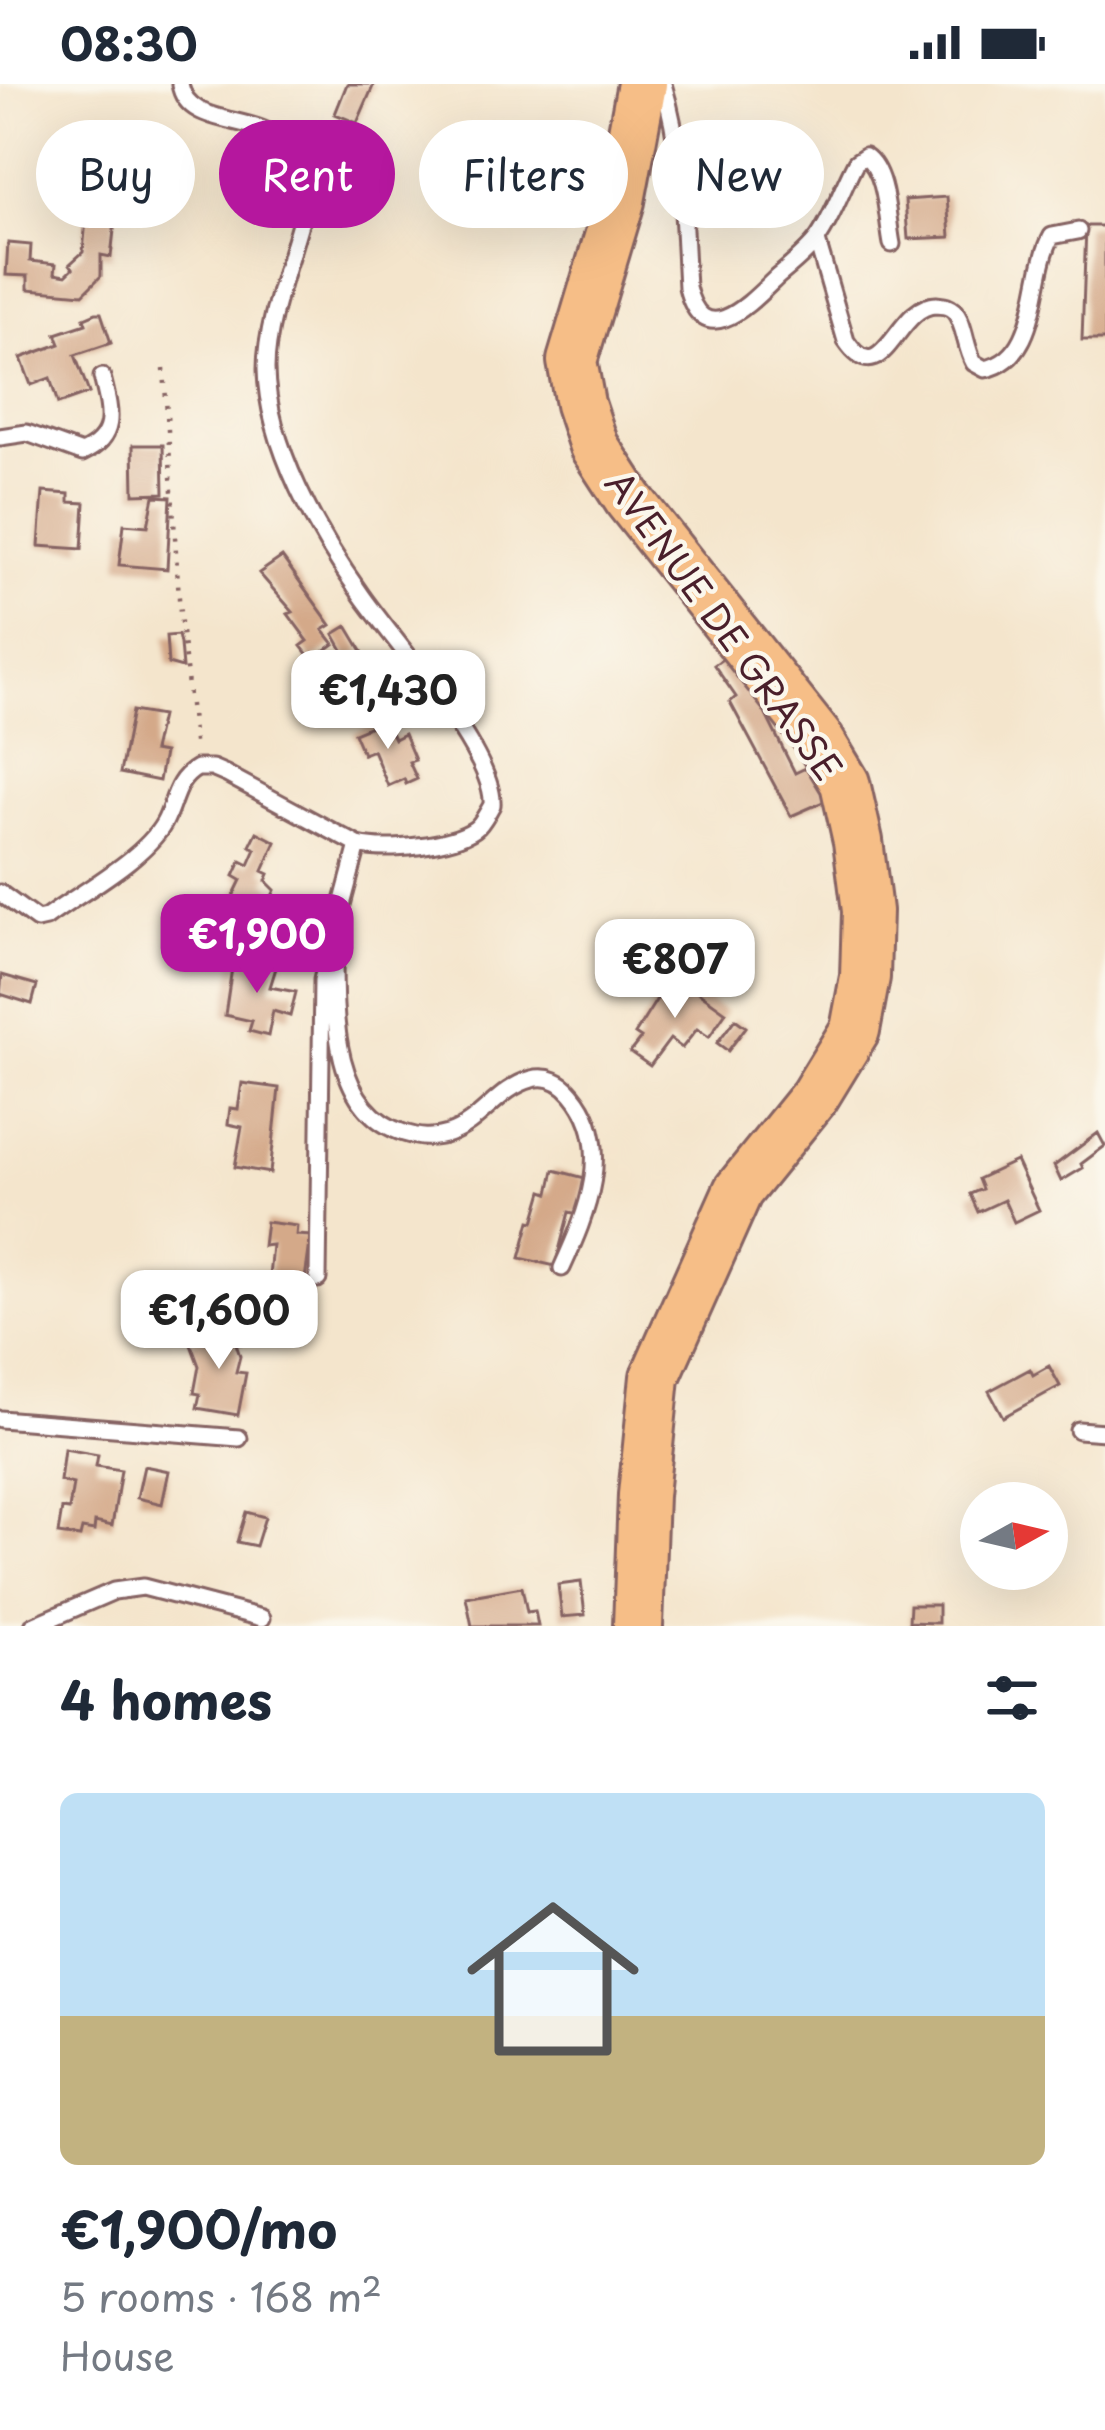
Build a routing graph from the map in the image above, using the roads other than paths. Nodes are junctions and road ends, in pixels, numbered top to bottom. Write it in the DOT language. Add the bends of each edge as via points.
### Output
graph roads {
  1 [pos="180,84"];
  2 [pos="642,84"];
  3 [pos="663,84"];
  4 [pos="1078,231"];
  5 [pos="817,241"];
  6 [pos="892,244"];
  7 [pos="103,376"];
  8 [pos="0,437"];
  9 [pos="358,845"];
  10 [pos="0,893"];
  11 [pos="334,930"];
  12 [pos="562,1268"];
  13 [pos="318,1279"];
  14 [pos="0,1419"];
  15 [pos="1078,1430"];
  16 [pos="1105,1432"];
  17 [pos="238,1438"];
  18 [pos="262,1618"];
  19 [pos="33,1626"];
  20 [pos="638,1626"];
  1 -- 9 [label="lane" via="188,101 276,135 300,159 302,216 266,366 282,443 333,553 461,733 493,794 477,828 455,838"];
  2 -- 20 [label="main road, AVENUE DE GRASSE" via="620,201 572,361 580,404 594,446 629,500 845,783 867,911 855,1030 738,1191 655,1378"];
  3 -- 5 [label="lane" via="681,176 687,287 700,314 739,315"];
  4 -- 5 [label="lane" via="1052,236 1028,327 1005,361 985,369 974,363 957,313 946,306 916,310 886,352 855,354"];
  5 -- 6 [label="lane" via="865,156 878,174"];
  7 -- 8 [label="lane" via="111,422 96,447 82,453 27,434"];
  9 -- 10 [label="lane" via="226,774 197,768 178,786 148,844 46,918 37,920"];
  9 -- 11 [label="lane"];
  11 -- 12 [label="lane" via="336,1021 351,1086 391,1129 445,1135 536,1078 552,1078 578,1102 595,1169"];
  11 -- 13 [label="lane" via="318,1050"];
  14 -- 17 [label="lane"];
  15 -- 16 [label="lane"];
  18 -- 19 [label="lane" via="143,1587"];
}
